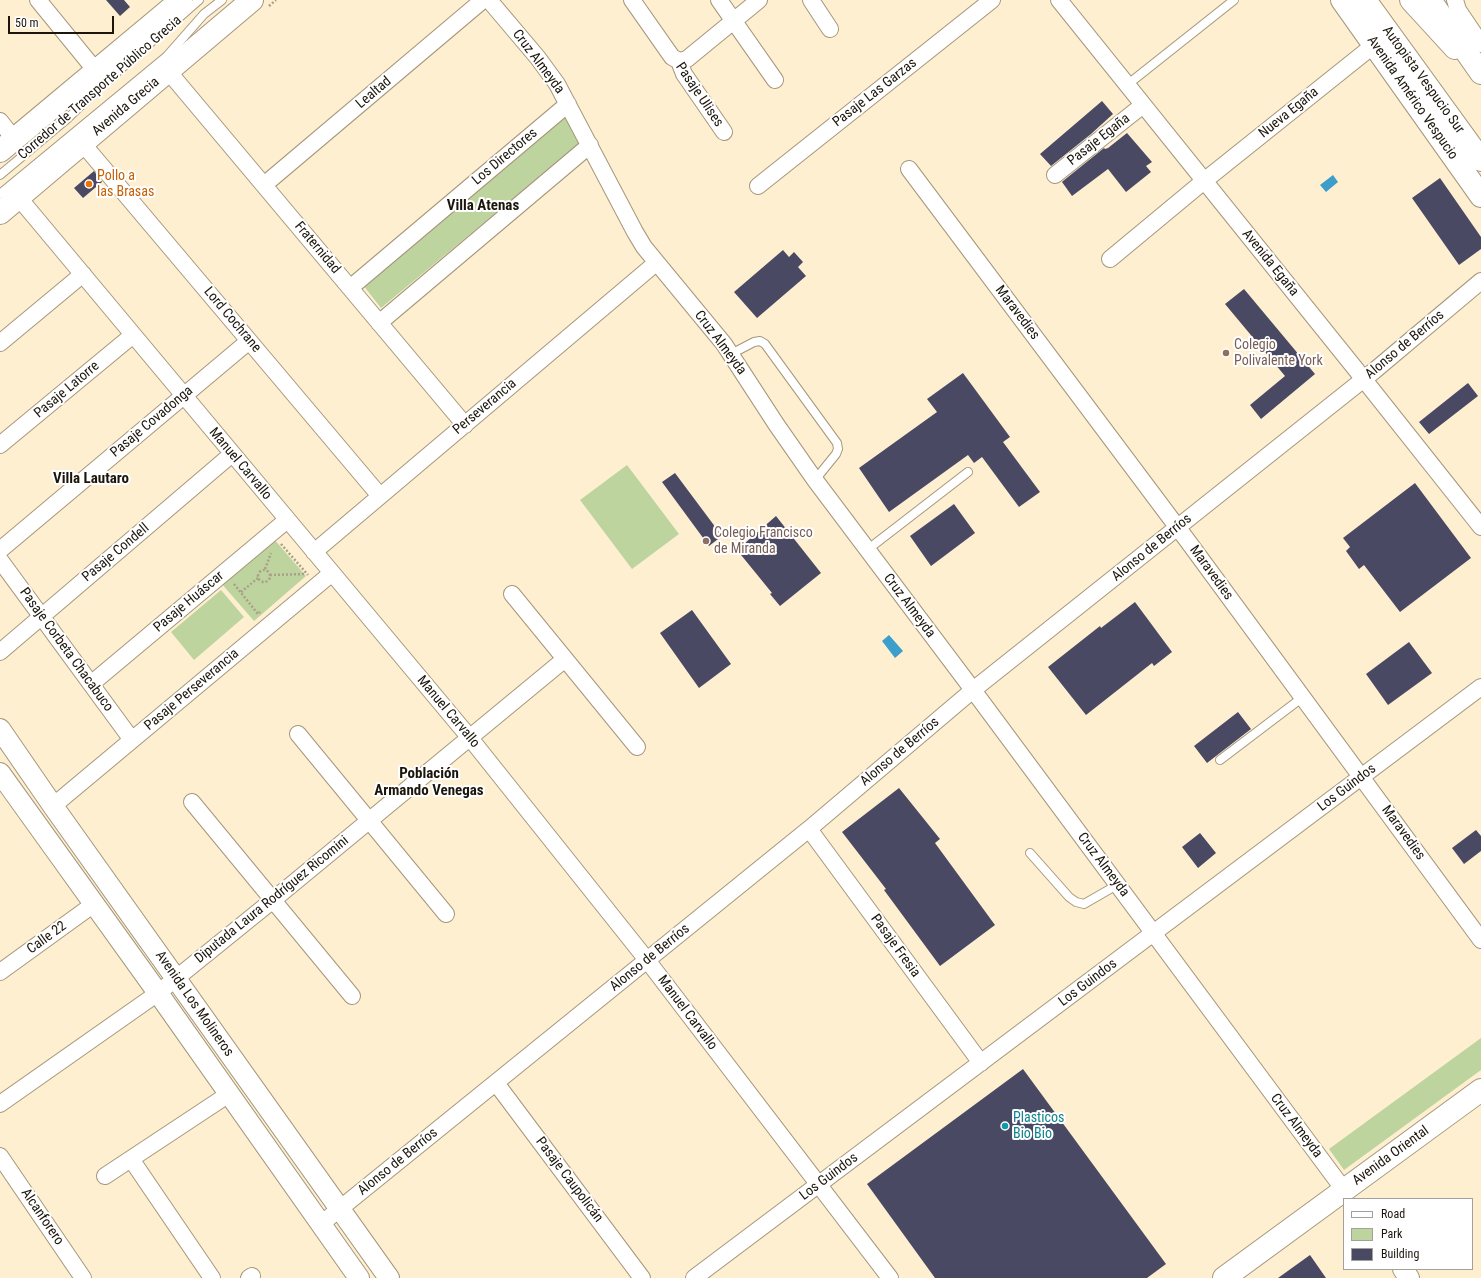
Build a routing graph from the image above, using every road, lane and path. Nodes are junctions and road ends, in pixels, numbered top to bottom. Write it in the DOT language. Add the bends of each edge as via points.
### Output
graph roads {
  1 [pos="38,0"];
  2 [pos="200,0"];
  3 [pos="222,0"];
  4 [pos="252,0"];
  5 [pos="483,0"];
  6 [pos="489,0"];
  7 [pos="632,0"];
  8 [pos="719,0"];
  9 [pos="759,0"];
  10 [pos="811,0"];
  11 [pos="992,0"];
  12 [pos="1059,0"];
  13 [pos="1234,0"];
  14 [pos="1342,0"];
  15 [pos="1365,0"];
  16 [pos="1411,0"];
  17 [pos="1430,0"];
  18 [pos="1455,0"];
  19 [pos="175,2"];
  20 [pos="734,21"];
  21 [pos="830,29"];
  22 [pos="1481,44"];
  23 [pos="1374,45"];
  24 [pos="679,61"];
  25 [pos="96,71"];
  26 [pos="168,71"];
  27 [pos="1481,74"];
  28 [pos="775,80"];
  29 [pos="1127,85"];
  30 [pos="568,104"];
  31 [pos="1143,105"];
  32 [pos="0,121"];
  33 [pos="724,132"];
  34 [pos="83,144"];
  35 [pos="7,145"];
  36 [pos="590,145"];
  37 [pos="1481,160"];
  38 [pos="909,169"];
  39 [pos="0,175"];
  40 [pos="1055,175"];
  41 [pos="1204,181"];
  42 [pos="264,186"];
  43 [pos="758,186"];
  44 [pos="9,196"];
  45 [pos="1481,196"];
  46 [pos="0,213"];
  47 [pos="1110,259"];
  48 [pos="656,263"];
  49 [pos="83,274"];
  50 [pos="1481,281"];
  51 [pos="350,288"];
  52 [pos="379,323"];
  53 [pos="133,335"];
  54 [pos="250,341"];
  55 [pos="0,342"];
  56 [pos="731,354"];
  57 [pos="1364,379"];
  58 [pos="184,396"];
  59 [pos="465,424"];
  60 [pos="0,445"];
  61 [pos="232,454"];
  62 [pos="968,472"];
  63 [pos="814,480"];
  64 [pos="380,496"];
  65 [pos="287,520"];
  66 [pos="1481,527"];
  67 [pos="1178,528"];
  68 [pos="277,538"];
  69 [pos="0,550"];
  70 [pos="867,550"];
  71 [pos="314,552"];
  72 [pos="0,560"];
  73 [pos="332,573"];
  74 [pos="306,574"];
  75 [pos="270,575"];
  76 [pos="258,578"];
  77 [pos="300,578"];
  78 [pos="233,583"];
  79 [pos="241,592"];
  80 [pos="512,594"];
  81 [pos="264,609"];
  82 [pos="41,616"];
  83 [pos="0,652"];
  84 [pos="565,659"];
  85 [pos="91,684"];
  86 [pos="1481,687"];
  87 [pos="973,690"];
  88 [pos="1303,697"];
  89 [pos="0,729"];
  90 [pos="298,734"];
  91 [pos="470,738"];
  92 [pos="132,740"];
  93 [pos="637,747"];
  94 [pos="1220,760"];
  95 [pos="0,773"];
  96 [pos="1361,777"];
  97 [pos="192,802"];
  98 [pos="53,806"];
  99 [pos="369,821"];
  100 [pos="809,829"];
  101 [pos="1030,853"];
  102 [pos="1117,885"];
  103 [pos="273,900"];
  104 [pos="94,904"];
  105 [pos="446,914"];
  106 [pos="1153,933"];
  107 [pos="1481,940"];
  108 [pos="647,960"];
  109 [pos="0,972"];
  110 [pos="176,979"];
  111 [pos="158,993"];
  112 [pos="352,996"];
  113 [pos="981,1062"];
  114 [pos="496,1083"];
  115 [pos="1481,1090"];
  116 [pos="229,1094"];
  117 [pos="0,1104"];
  118 [pos="0,1156"];
  119 [pos="131,1158"];
  120 [pos="105,1176"];
  121 [pos="818,1185"];
  122 [pos="1347,1195"];
  123 [pos="340,1209"];
  124 [pos="321,1224"];
  125 [pos="1403,1270"];
  126 [pos="83,1278"];
  127 [pos="212,1278"];
  128 [pos="359,1278"];
  129 [pos="389,1278"];
  130 [pos="642,1278"];
  131 [pos="694,1278"];
  132 [pos="890,1278"];
  133 [pos="1224,1278"];
  134 [pos="1409,1278"];
  1 -- 25 [label="street"];
  2 -- 39 [label="lane, Corredor de Transporte Público Grecia"];
  3 -- 44 [label="lane, Corredor de Transporte Público Grecia" via="204,14 166,56"];
  4 -- 26 [label="main road, Avenida Grecia"];
  5 -- 42 [label="street, Lealtad"];
  6 -- 30 [label="street, Cruz Almeyda" via="541,62"];
  7 -- 24 [label="street, Pasaje Ulises" via="672,56"];
  8 -- 20 [label="street"];
  9 -- 20 [label="street"];
  10 -- 21 [label="street"];
  11 -- 43 [label="street, Pasaje Las Garzas"];
  12 -- 29 [label="street, Avenida Egaña"];
  13 -- 29 [label="lane"];
  14 -- 23 [label="main road, Avenida Américo Vespucio"];
  15 -- 37 [label="main road, Autopista Vespucio Sur"];
  16 -- 27 [label="main road"];
  17 -- 27 [label="main road"];
  18 -- 22 [label="street" via="1458,10"];
  19 -- 25 [label="main road"];
  20 -- 24 [label="street" via="687,59"];
  20 -- 28 [label="street"];
  23 -- 41 [label="street, Nueva Egaña"];
  23 -- 45 [label="main road, Avenida Américo Vespucio"];
  24 -- 33 [label="street, Pasaje Ulises" via="684,74"];
  25 -- 35 [label="main road"];
  26 -- 34 [label="main road, Avenida Grecia"];
  26 -- 42 [label="street, Fraternidad"];
  29 -- 31 [label="street, Avenida Egaña"];
  30 -- 36 [label="street, Cruz Almeyda"];
  30 -- 51 [label="street, Los Directores"];
  31 -- 40 [label="street, Pasaje Egaña"];
  31 -- 41 [label="street, Avenida Egaña"];
  32 -- 35 [label="street"];
  34 -- 44 [label="main road, Avenida Grecia"];
  34 -- 54 [label="street, Lord Cochrane"];
  36 -- 48 [label="street, Cruz Almeyda" via="635,232"];
  36 -- 52 [label="street"];
  38 -- 67 [label="street, Maravedies"];
  41 -- 47 [label="street, Nueva Egaña"];
  41 -- 57 [label="street, Avenida Egaña"];
  42 -- 51 [label="street, Fraternidad"];
  44 -- 46 [label="main road, Avenida Grecia"];
  44 -- 49 [label="street, Manuel Carvallo"];
  48 -- 56 [label="street, Cruz Almeyda"];
  48 -- 59 [label="street, Perseverancia"];
  49 -- 53 [label="street, Manuel Carvallo"];
  49 -- 55 [label="street"];
  50 -- 57 [label="street, Alonso de Berríos"];
  51 -- 52 [label="street, Fraternidad"];
  52 -- 59 [label="street, Fraternidad"];
  53 -- 58 [label="street, Manuel Carvallo"];
  53 -- 60 [label="street, Pasaje Latorre"];
  54 -- 58 [label="street, Pasaje Covadonga"];
  54 -- 64 [label="street, Lord Cochrane"];
  56 -- 63 [label="street, Cruz Almeyda"];
  56 -- 63 [label="lane" via="754,342 760,341 765,344 837,443 836,454"];
  57 -- 66 [label="street, Avenida Egaña"];
  57 -- 67 [label="street, Alonso de Berríos"];
  58 -- 61 [label="street, Manuel Carvallo"];
  58 -- 69 [label="street, Pasaje Covadonga"];
  59 -- 64 [label="street, Perseverancia"];
  61 -- 65 [label="street, Manuel Carvallo"];
  61 -- 82 [label="street, Pasaje Condell"];
  62 -- 70 [label="lane"];
  63 -- 70 [label="street, Cruz Almeyda"];
  64 -- 71 [label="street, Perseverancia"];
  65 -- 71 [label="street, Manuel Carvallo"];
  65 -- 85 [label="street, Pasaje Huáscar"];
  67 -- 87 [label="street, Alonso de Berríos"];
  67 -- 88 [label="street, Maravedies"];
  68 -- 74 [label="path"];
  70 -- 87 [label="street, Cruz Almeyda"];
  71 -- 73 [label="street, Manuel Carvallo"];
  72 -- 82 [label="street, Pasaje Corbeta Chacabuco"];
  73 -- 91 [label="street, Manuel Carvallo"];
  73 -- 92 [label="street, Pasaje Perseverancia"];
  74 -- 75 [label="path"];
  74 -- 77 [label="path"];
  75 -- 76 [label="path" via="265,582"];
  75 -- 76 [label="path" via="269,571 261,570"];
  76 -- 79 [label="path"];
  78 -- 79 [label="path"];
  79 -- 81 [label="path" via="258,614"];
  80 -- 84 [label="street"];
  82 -- 83 [label="street, Pasaje Condell"];
  82 -- 85 [label="street, Pasaje Corbeta Chacabuco"];
  84 -- 91 [label="street, Diputada Laura Rodríguez Ricomini"];
  84 -- 93 [label="street"];
  85 -- 92 [label="street, Pasaje Corbeta Chacabuco"];
  86 -- 96 [label="street, Los Guindos"];
  87 -- 100 [label="street, Alonso de Berríos"];
  87 -- 102 [label="street, Cruz Almeyda"];
  88 -- 94 [label="lane"];
  88 -- 96 [label="street, Maravedies"];
  89 -- 98 [label="street, Avenida Los Molineros"];
  90 -- 99 [label="street"];
  91 -- 99 [label="street, Diputada Laura Rodríguez Ricomini"];
  91 -- 108 [label="street, Manuel Carvallo"];
  92 -- 98 [label="street, Pasaje Perseverancia"];
  95 -- 104 [label="street, Avenida Los Molineros"];
  96 -- 106 [label="street, Los Guindos"];
  96 -- 107 [label="street, Maravedies"];
  97 -- 103 [label="street"];
  98 -- 110 [label="street, Avenida Los Molineros"];
  99 -- 103 [label="street, Diputada Laura Rodríguez Ricomini"];
  99 -- 105 [label="street"];
  100 -- 108 [label="street, Alonso de Berríos"];
  100 -- 113 [label="street, Pasaje Fresia"];
  101 -- 102 [label="lane" via="1076,902 1084,904"];
  102 -- 106 [label="street, Cruz Almeyda"];
  103 -- 110 [label="street, Diputada Laura Rodríguez Ricomini"];
  103 -- 112 [label="street"];
  104 -- 109 [label="street, Calle 22"];
  104 -- 111 [label="street, Avenida Los Molineros"];
  106 -- 113 [label="street, Los Guindos"];
  106 -- 122 [label="street, Cruz Almeyda"];
  108 -- 114 [label="street, Alonso de Berríos"];
  108 -- 121 [label="street, Manuel Carvallo"];
  110 -- 111 [label="street, Diputada Laura Rodríguez Ricomini"];
  110 -- 123 [label="street, Avenida Los Molineros"];
  111 -- 116 [label="street, Avenida Los Molineros"];
  111 -- 117 [label="street, Diputada Laura Rodríguez Ricomini"];
  113 -- 121 [label="street, Los Guindos"];
  114 -- 123 [label="street, Alonso de Berríos"];
  114 -- 130 [label="street, Pasaje Caupolicán"];
  115 -- 122 [label="main road, Avenida Oriental"];
  116 -- 119 [label="street"];
  116 -- 124 [label="street, Avenida Los Molineros"];
  118 -- 126 [label="street, Alcanforero"];
  119 -- 120 [label="street"];
  119 -- 127 [label="street"];
  121 -- 131 [label="street, Los Guindos"];
  121 -- 132 [label="street, Manuel Carvallo"];
  122 -- 133 [label="main road, Avenida Oriental"];
  123 -- 124 [label="street, Alonso de Berríos"];
  123 -- 129 [label="street, Avenida Los Molineros"];
  124 -- 128 [label="street, Avenida Los Molineros"];
  125 -- 134 [label="street"];
}
